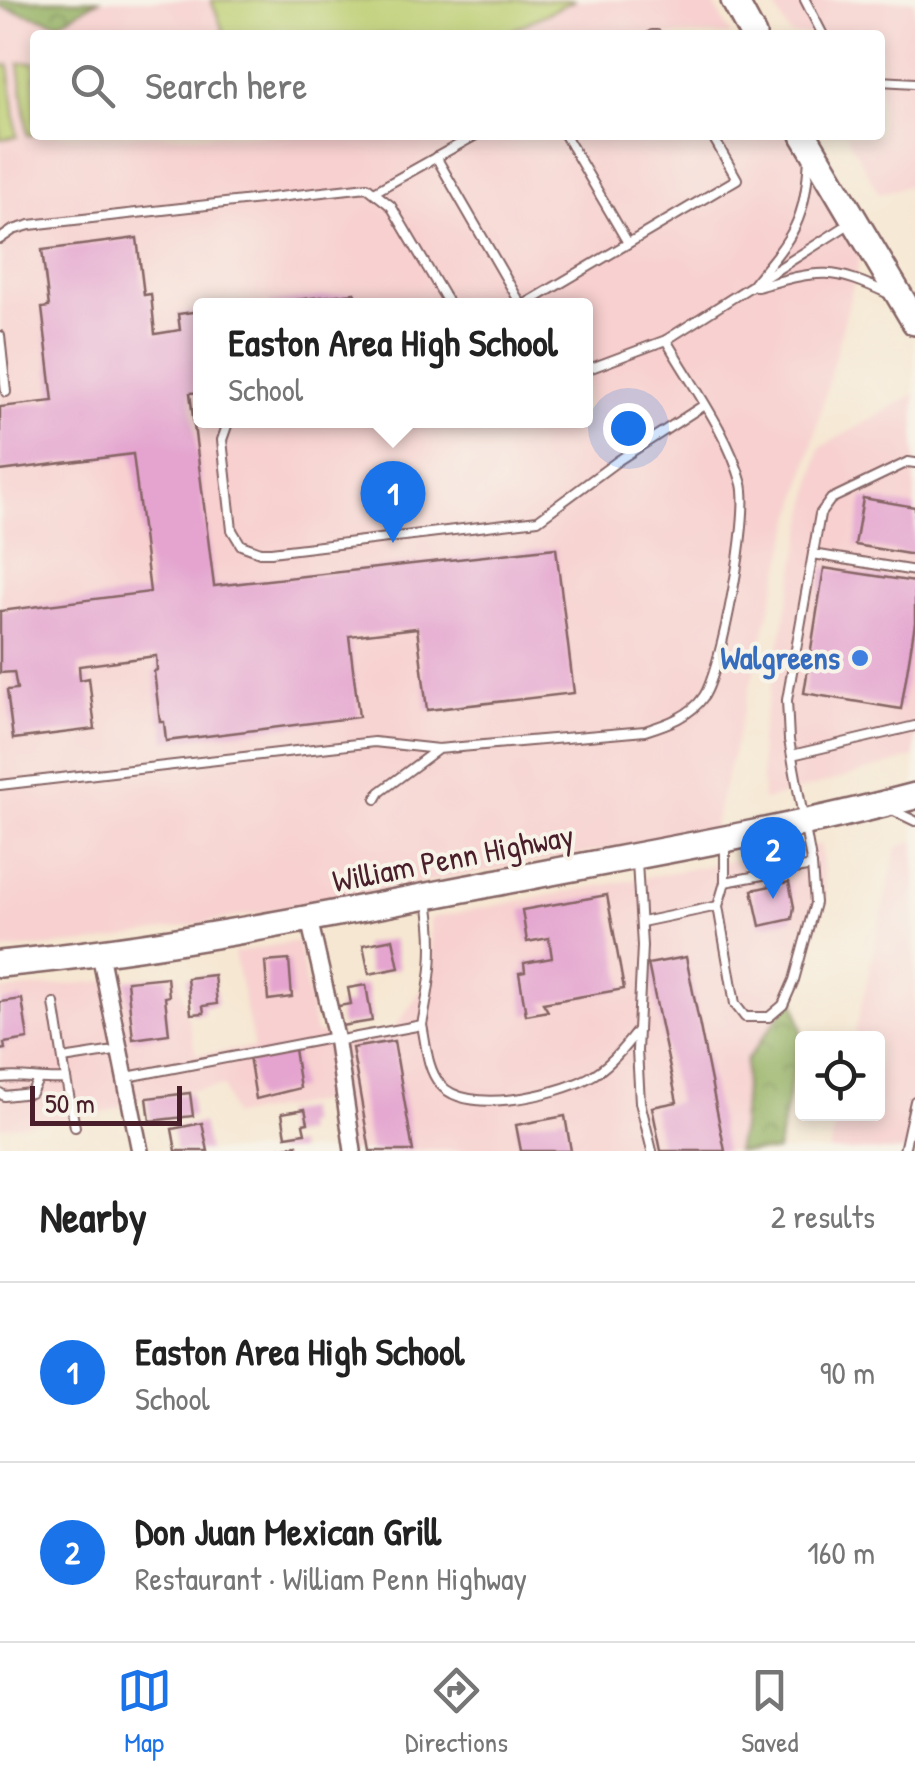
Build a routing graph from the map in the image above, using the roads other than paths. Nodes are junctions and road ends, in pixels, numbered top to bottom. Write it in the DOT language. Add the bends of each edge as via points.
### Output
graph roads {
  1 [pos="734,0"];
  2 [pos="805,0"];
  3 [pos="750,30"];
  4 [pos="820,30"];
  5 [pos="885,81"];
  6 [pos="915,84"];
  7 [pos="467,140"];
  8 [pos="568,140"];
  9 [pos="715,140"];
  10 [pos="807,141"];
  11 [pos="436,158"];
  12 [pos="376,191"];
  13 [pos="852,221"];
  14 [pos="0,240"];
  15 [pos="628,243"];
  16 [pos="748,290"];
  17 [pos="445,298"];
  18 [pos="517,298"];
  19 [pos="535,298"];
  20 [pos="908,311"];
  21 [pos="0,336"];
  22 [pos="666,340"];
  23 [pos="593,367"];
  24 [pos="6,392"];
  25 [pos="704,405"];
  26 [pos="225,428"];
  27 [pos="915,463"];
  28 [pos="813,554"];
  29 [pos="915,571"];
  30 [pos="915,726"];
  31 [pos="438,748"];
  32 [pos="792,755"];
  33 [pos="0,785"];
  34 [pos="915,796"];
  35 [pos="376,798"];
  36 [pos="882,805"];
  37 [pos="915,822"];
  38 [pos="803,824"];
  39 [pos="726,839"];
  40 [pos="637,856"];
  41 [pos="812,866"];
  42 [pos="724,882"];
  43 [pos="427,896"];
  44 [pos="718,906"];
  45 [pos="309,919"];
  46 [pos="642,922"];
  47 [pos="100,954"];
  48 [pos="0,964"];
  49 [pos="54,1003"];
  50 [pos="422,1026"];
  51 [pos="638,1030"];
  52 [pos="336,1039"];
  53 [pos="121,1050"];
  54 [pos="62,1059"];
  55 [pos="127,1077"];
  56 [pos="0,1078"];
  57 [pos="66,1079"];
  58 [pos="37,1082"];
  59 [pos="0,1093"];
  60 [pos="915,1101"];
  61 [pos="74,1126"];
  62 [pos="140,1151"];
  63 [pos="353,1151"];
  64 [pos="652,1151"];
  65 [pos="904,1151"];
  1 -- 3 [label="main road"];
  2 -- 4 [label="lane"];
  5 -- 6 [label="lane"];
  7 -- 11 [label="lane"];
  8 -- 15 [label="lane"];
  9 -- 15 [label="lane" via="737,179"];
  10 -- 13 [label="main road"];
  10 -- 16 [label="lane" via="807,190 797,227"];
  11 -- 12 [label="lane"];
  11 -- 18 [label="lane"];
  12 -- 14 [label="lane" via="355,187 47,222"];
  12 -- 17 [label="lane"];
  13 -- 16 [label="lane"];
  13 -- 20 [label="main road"];
  15 -- 19 [label="lane"];
  16 -- 20 [label="lane" via="830,272 852,276"];
  16 -- 22 [label="lane"];
  21 -- 24 [label="lane"];
  22 -- 23 [label="lane"];
  22 -- 25 [label="lane"];
  25 -- 26 [label="lane" via="538,520 271,552 249,550 232,530"];
  25 -- 31 [label="lane" via="744,497 742,538 704,696 668,724 645,731"];
  27 -- 28 [label="lane" via="831,499 820,514"];
  28 -- 29 [label="lane"];
  28 -- 32 [label="lane" via="787,700"];
  30 -- 32 [label="lane"];
  31 -- 33 [label="lane" via="374,742"];
  31 -- 35 [label="lane"];
  32 -- 38 [label="lane"];
  34 -- 36 [label="main road, William Penn Highway"];
  36 -- 37 [label="lane"];
  36 -- 38 [label="main road, William Penn Highway"];
  38 -- 39 [label="main road, William Penn Highway"];
  38 -- 41 [label="lane"];
  39 -- 40 [label="main road, William Penn Highway"];
  39 -- 42 [label="lane"];
  40 -- 43 [label="main road, William Penn Highway"];
  40 -- 46 [label="lane"];
  41 -- 42 [label="lane"];
  41 -- 44 [label="lane" via="815,904 806,936 783,1005 769,1017 745,1017 734,1004"];
  42 -- 44 [label="lane"];
  43 -- 45 [label="main road, William Penn Highway"];
  43 -- 50 [label="lane" via="434,965"];
  44 -- 46 [label="lane"];
  45 -- 47 [label="main road, William Penn Highway"];
  45 -- 52 [label="street"];
  46 -- 51 [label="lane"];
  47 -- 48 [label="main road, William Penn Highway"];
  47 -- 53 [label="street"];
  49 -- 54 [label="lane"];
  50 -- 51 [label="lane" via="440,1085 461,1099 500,1100 590,1078"];
  50 -- 52 [label="lane"];
  51 -- 64 [label="lane" via="640,1102"];
  52 -- 55 [label="lane"];
  52 -- 63 [label="street"];
  53 -- 54 [label="lane"];
  53 -- 55 [label="street"];
  54 -- 57 [label="lane"];
  55 -- 62 [label="street"];
  56 -- 58 [label="lane" via="26,1075"];
  57 -- 58 [label="lane"];
  57 -- 61 [label="lane"];
  58 -- 59 [label="lane" via="31,1093"];
  60 -- 65 [label="lane"];
}
